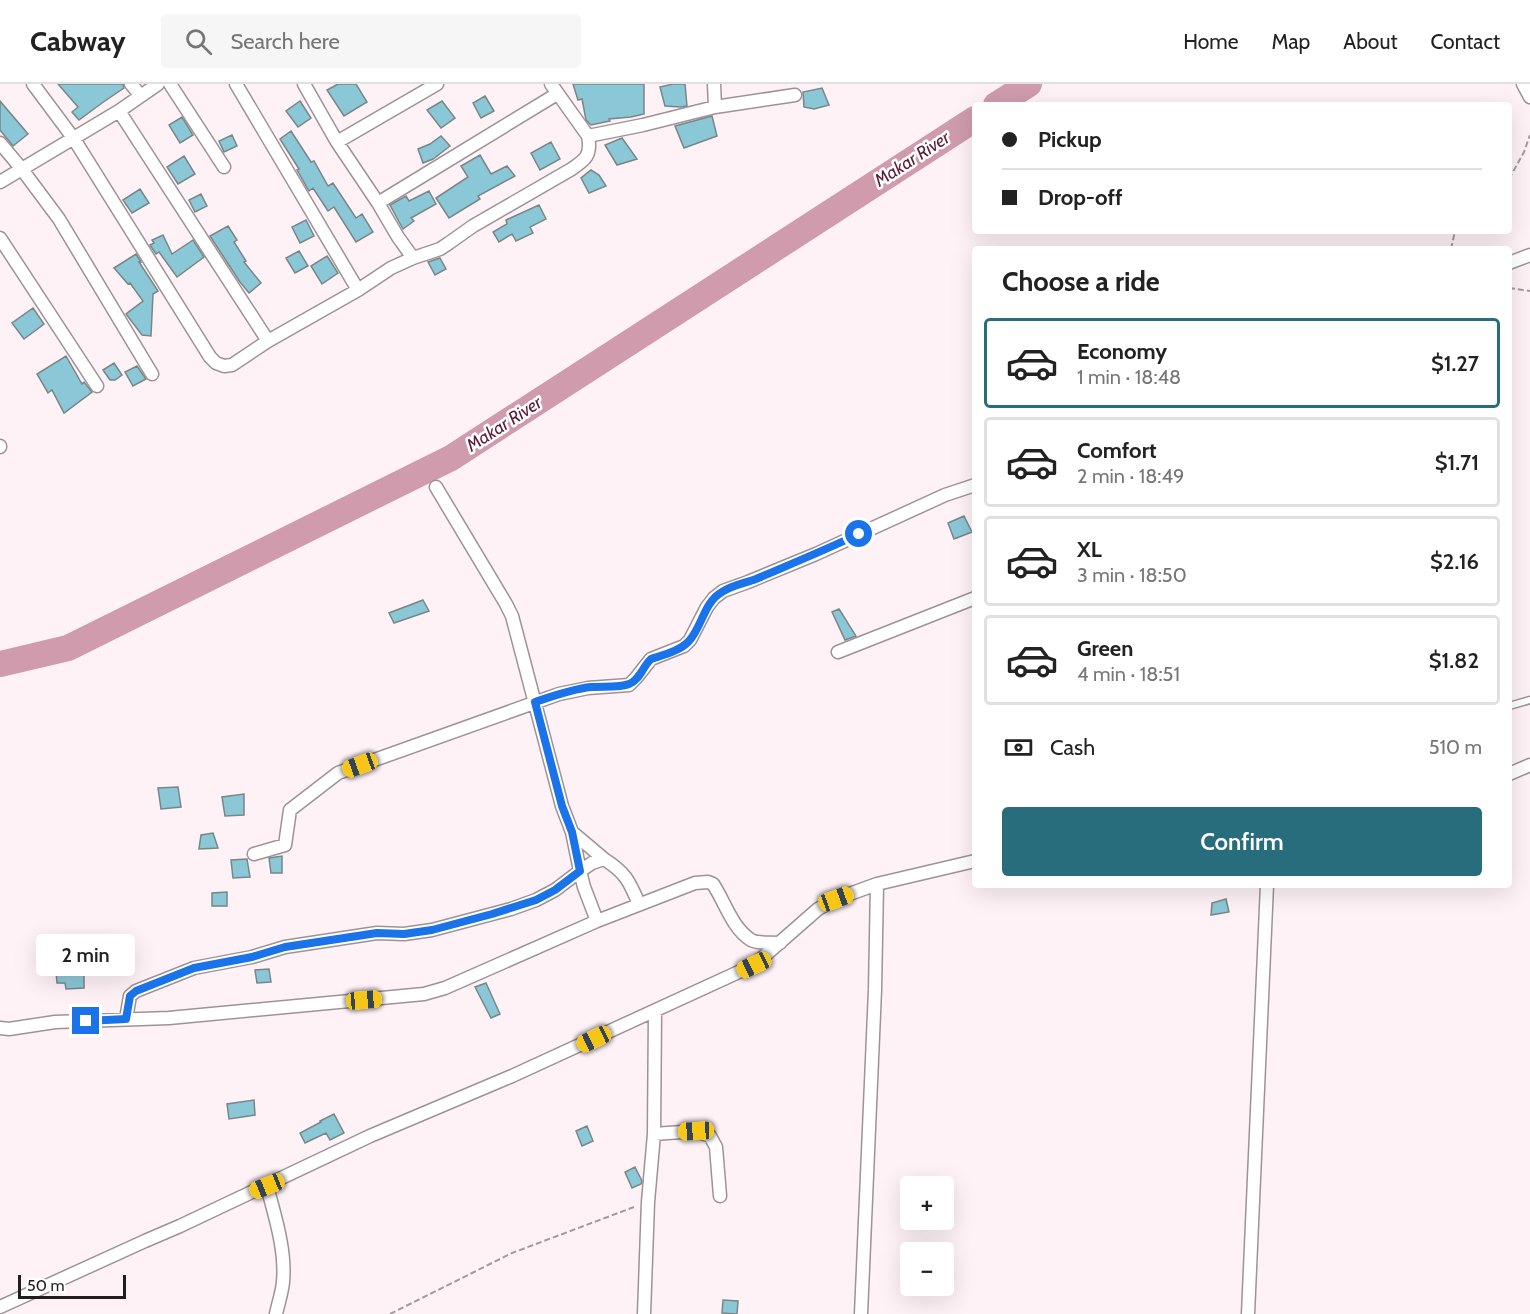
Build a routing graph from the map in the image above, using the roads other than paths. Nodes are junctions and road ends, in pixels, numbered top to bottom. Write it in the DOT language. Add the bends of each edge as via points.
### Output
graph roads {
  1 [pos="33,84"];
  2 [pos="130,84"];
  3 [pos="158,84"];
  4 [pos="170,84"];
  5 [pos="236,84"];
  6 [pos="304,84"];
  7 [pos="437,84"];
  8 [pos="714,84"];
  9 [pos="1522,84"];
  10 [pos="553,87"];
  11 [pos="140,95"];
  12 [pos="795,95"];
  13 [pos="1530,97"];
  14 [pos="715,107"];
  15 [pos="119,111"];
  16 [pos="588,136"];
  17 [pos="74,139"];
  18 [pos="337,142"];
  19 [pos="0,144"];
  20 [pos="224,167"];
  21 [pos="21,168"];
  22 [pos="0,182"];
  23 [pos="378,203"];
  24 [pos="0,238"];
  25 [pos="1530,255"];
  26 [pos="413,258"];
  27 [pos="1512,262"];
  28 [pos="358,290"];
  29 [pos="267,341"];
  30 [pos="152,374"];
  31 [pos="96,386"];
  32 [pos="972,486"];
  33 [pos="436,487"];
  34 [pos="972,599"];
  35 [pos="838,652"];
  36 [pos="1530,700"];
  37 [pos="535,702"];
  38 [pos="1512,705"];
  39 [pos="1530,765"];
  40 [pos="1512,773"];
  41 [pos="572,832"];
  42 [pos="254,854"];
  43 [pos="604,860"];
  44 [pos="972,862"];
  45 [pos="580,871"];
  46 [pos="877,884"];
  47 [pos="1267,888"];
  48 [pos="639,904"];
  49 [pos="597,921"];
  50 [pos="753,941"];
  51 [pos="780,943"];
  52 [pos="754,965"];
  53 [pos="655,1012"];
  54 [pos="126,1019"];
  55 [pos="0,1028"];
  56 [pos="654,1134"];
  57 [pos="267,1186"];
  58 [pos="720,1196"];
  59 [pos="0,1307"];
  60 [pos="276,1314"];
  61 [pos="644,1314"];
  62 [pos="861,1314"];
  63 [pos="1248,1314"];
  1 -- 17 [label="street"];
  2 -- 11 [label="street"];
  3 -- 11 [label="street"];
  4 -- 20 [label="street"];
  5 -- 28 [label="street"];
  6 -- 18 [label="street"];
  7 -- 18 [label="street"];
  8 -- 14 [label="street"];
  9 -- 13 [label="street"];
  10 -- 16 [label="street"];
  10 -- 23 [label="street"];
  11 -- 15 [label="street"];
  12 -- 14 [label="street"];
  14 -- 16 [label="street"];
  15 -- 17 [label="street"];
  15 -- 29 [label="street"];
  16 -- 26 [label="street" via="590,146 583,161 440,249"];
  17 -- 21 [label="street"];
  17 -- 29 [label="street" via="210,357 224,366 232,365"];
  18 -- 23 [label="street"];
  19 -- 21 [label="street"];
  21 -- 22 [label="street"];
  21 -- 30 [label="street" via="59,219"];
  23 -- 26 [label="street"];
  24 -- 31 [label="street"];
  25 -- 27 [label="street"];
  26 -- 28 [label="street"];
  28 -- 29 [label="street"];
  32 -- 37 [label="street" via="723,591 707,607 684,646 651,659 628,685 588,688"];
  33 -- 37 [label="street" via="509,610"];
  34 -- 35 [label="street"];
  36 -- 38 [label="lane"];
  37 -- 41 [label="street"];
  37 -- 42 [label="street" via="338,773 290,810 285,845"];
  39 -- 40 [label="street"];
  41 -- 43 [label="street"];
  41 -- 45 [label="street"];
  43 -- 45 [label="street"];
  43 -- 48 [label="street" via="625,875"];
  44 -- 46 [label="street"];
  45 -- 49 [label="street"];
  45 -- 54 [label="street" via="536,900 432,930 377,933 285,947 194,968 136,991 130,996"];
  46 -- 51 [label="street" via="818,909"];
  46 -- 62 [label="street"];
  47 -- 63 [label="street"];
  48 -- 49 [label="street"];
  48 -- 50 [label="street" via="708,882 713,884 740,930"];
  49 -- 54 [label="street" via="424,994"];
  50 -- 51 [label="street"];
  50 -- 52 [label="street"];
  51 -- 52 [label="street"];
  52 -- 53 [label="street"];
  53 -- 56 [label="street"];
  53 -- 57 [label="street" via="370,1136"];
  54 -- 55 [label="street"];
  56 -- 58 [label="street" via="696,1131 711,1136 716,1147"];
  56 -- 61 [label="street"];
  57 -- 59 [label="street"];
  57 -- 60 [label="street" via="283,1258"];
}
